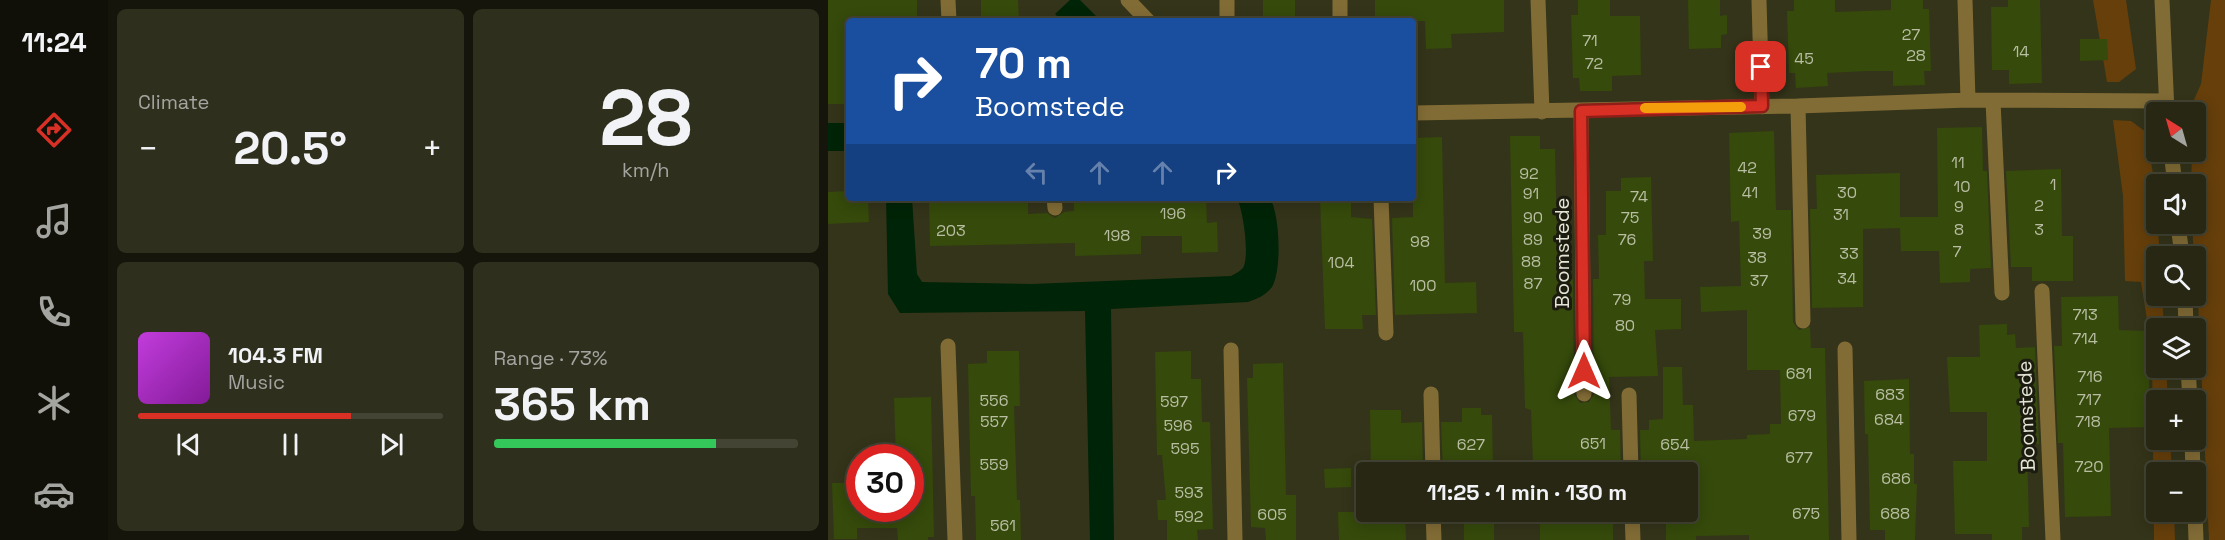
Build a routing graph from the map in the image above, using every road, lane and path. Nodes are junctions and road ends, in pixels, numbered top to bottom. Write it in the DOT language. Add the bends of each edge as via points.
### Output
graph roads {
  1 [pos="948,0"];
  2 [pos="1128,0"];
  3 [pos="1227,0"];
  4 [pos="1340,0"];
  5 [pos="1538,0"];
  6 [pos="1759,0"];
  7 [pos="1965,0"];
  8 [pos="2162,0"];
  9 [pos="949,18"];
  10 [pos="1145,18"];
  11 [pos="1227,18"];
  12 [pos="1340,18"];
  13 [pos="1968,100"];
  14 [pos="1993,101"];
  15 [pos="2167,102"];
  16 [pos="2146,105"];
  17 [pos="1762,106"];
  18 [pos="1798,106"];
  19 [pos="1581,111"];
  20 [pos="1542,112"];
  21 [pos="1416,113"];
  22 [pos="1381,201"];
  23 [pos="2042,291"];
  24 [pos="2002,293"];
  25 [pos="1803,321"];
  26 [pos="1386,333"];
  27 [pos="948,346"];
  28 [pos="1845,349"];
  29 [pos="1231,350"];
  30 [pos="1431,394"];
  31 [pos="1584,394"];
  32 [pos="1629,395"];
  33 [pos="1432,462"];
  34 [pos="1631,462"];
  35 [pos="1433,522"];
  36 [pos="1632,522"];
  37 [pos="2195,522"];
  38 [pos="955,540"];
  39 [pos="1235,540"];
  40 [pos="1434,540"];
  41 [pos="1633,540"];
  42 [pos="1849,540"];
  43 [pos="2053,540"];
  44 [pos="2196,540"];
  1 -- 9 [label="street"];
  2 -- 10 [label="street"];
  3 -- 11 [label="street"];
  4 -- 12 [label="street"];
  5 -- 20 [label="street"];
  6 -- 17 [label="street"];
  7 -- 13 [label="street"];
  8 -- 15 [label="street"];
  13 -- 14 [label="street"];
  13 -- 18 [label="street"];
  14 -- 16 [label="street"];
  14 -- 24 [label="street"];
  17 -- 18 [label="street"];
  17 -- 19 [label="street"];
  18 -- 25 [label="street"];
  19 -- 20 [label="street"];
  19 -- 31 [label="street, Boomstede"];
  20 -- 21 [label="street"];
  22 -- 26 [label="street"];
  23 -- 43 [label="street, Boomstede"];
  27 -- 38 [label="street"];
  28 -- 42 [label="street"];
  29 -- 39 [label="street"];
  30 -- 33 [label="street"];
  32 -- 34 [label="street"];
  35 -- 40 [label="street"];
  36 -- 41 [label="street"];
  37 -- 44 [label="street"];
}
